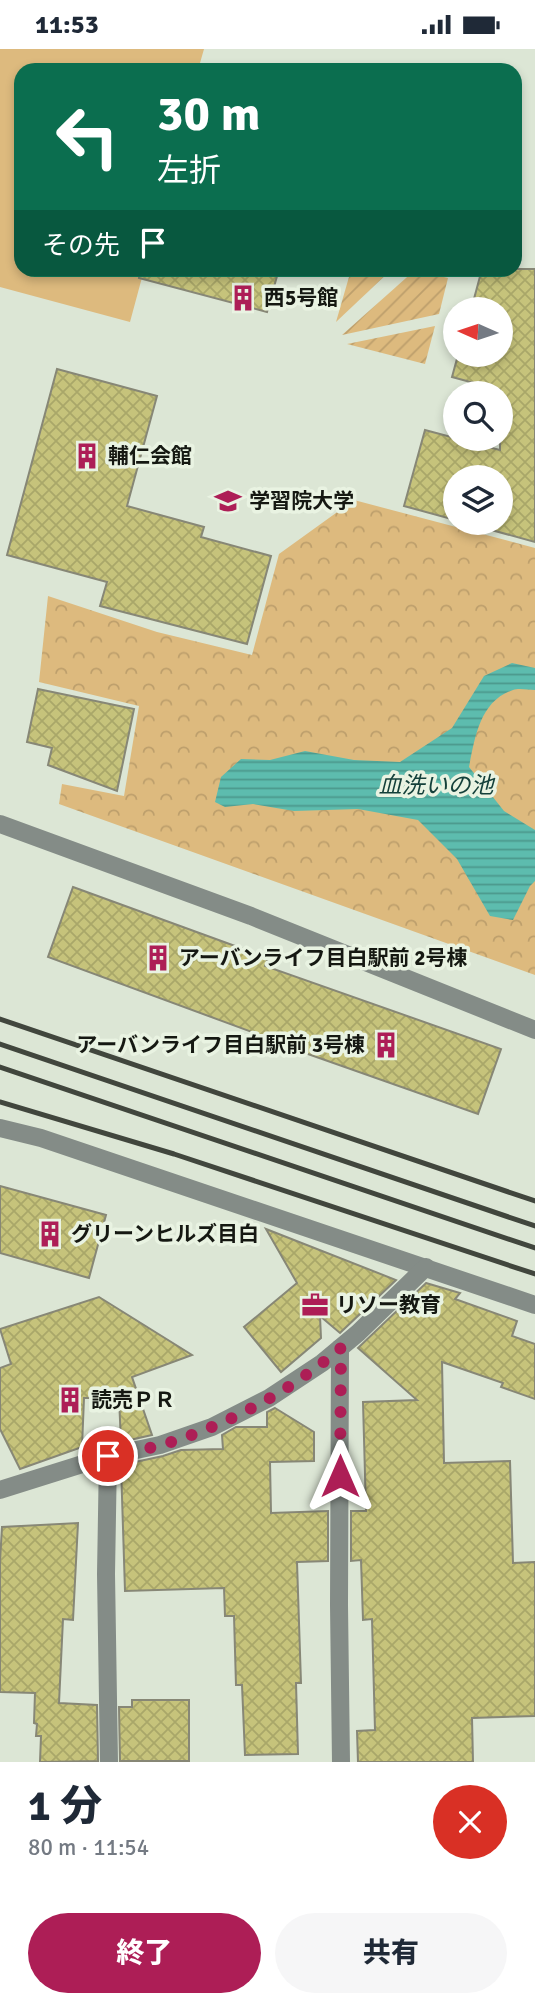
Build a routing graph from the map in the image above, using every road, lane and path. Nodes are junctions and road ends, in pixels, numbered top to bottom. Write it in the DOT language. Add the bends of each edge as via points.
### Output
graph roads {
  1 [pos="0,824"];
  2 [pos="535,1030"];
  3 [pos="0,1128"];
  4 [pos="426,1267"];
  5 [pos="535,1305"];
  6 [pos="341,1348"];
  7 [pos="108,1456"];
  8 [pos="0,1490"];
  9 [pos="109,1762"];
  10 [pos="341,1762"];
  1 -- 2 [label="street" via="251,916"];
  3 -- 4 [label="street"];
  4 -- 5 [label="street"];
  4 -- 6 [label="street"];
  6 -- 7 [label="street" via="269,1398 212,1427"];
  6 -- 10 [label="street"];
  7 -- 8 [label="street"];
  7 -- 9 [label="street"];
}
